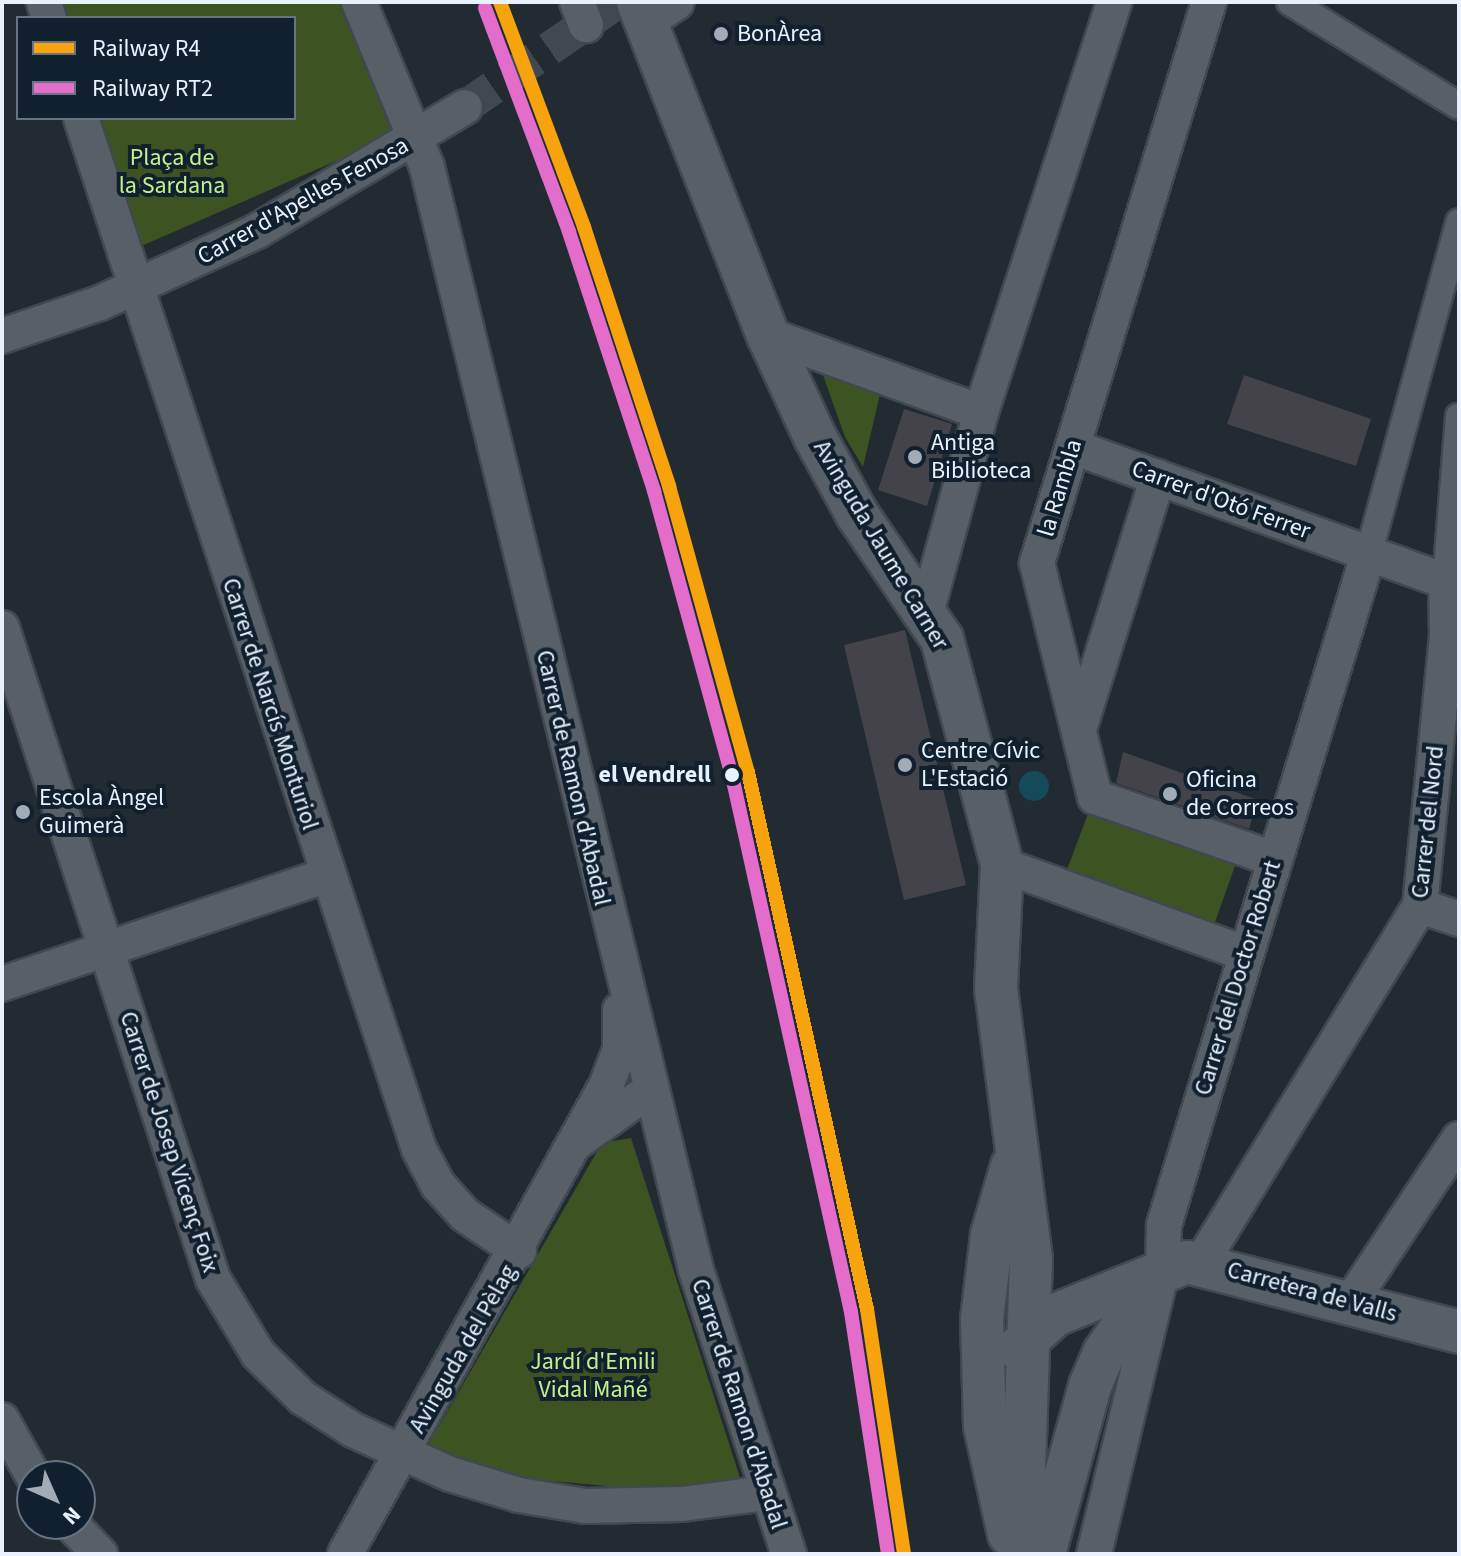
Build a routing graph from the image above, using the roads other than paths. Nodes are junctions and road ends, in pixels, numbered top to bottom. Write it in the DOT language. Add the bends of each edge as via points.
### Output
graph roads {
  1 [pos="359,2"];
  2 [pos="1114,2"];
  3 [pos="1209,2"];
  4 [pos="1290,2"];
  5 [pos="654,9"];
  6 [pos="1459,106"];
  7 [pos="465,107"];
  8 [pos="82,120"];
  9 [pos="418,137"];
  10 [pos="1459,222"];
  11 [pos="136,288"];
  12 [pos="768,335"];
  13 [pos="2,336"];
  14 [pos="981,412"];
  15 [pos="1459,417"];
  16 [pos="1073,447"];
  17 [pos="1158,477"];
  18 [pos="1369,552"];
  19 [pos="1453,584"];
  20 [pos="926,613"];
  21 [pos="2,628"];
  22 [pos="1079,729"];
  23 [pos="1274,859"];
  24 [pos="1002,865"];
  25 [pos="327,875"];
  26 [pos="1420,906"];
  27 [pos="1459,919"];
  28 [pos="106,948"];
  29 [pos="1244,953"];
  30 [pos="616,954"];
  31 [pos="2,984"];
  32 [pos="650,1090"];
  33 [pos="1459,1139"];
  34 [pos="577,1143"];
  35 [pos="1014,1161"];
  36 [pos="519,1251"];
  37 [pos="989,1257"];
  38 [pos="1031,1259"];
  39 [pos="1182,1265"];
  40 [pos="1104,1291"];
  41 [pos="1350,1303"];
  42 [pos="1119,1331"];
  43 [pos="1459,1332"];
  44 [pos="1029,1333"];
  45 [pos="2,1420"];
  46 [pos="404,1453"];
  47 [pos="24,1460"];
  48 [pos="765,1493"];
  49 [pos="1000,1499"];
  50 [pos="345,1554"];
  51 [pos="789,1554"];
  52 [pos="1014,1554"];
  53 [pos="1021,1554"];
  54 [pos="1044,1554"];
  55 [pos="1094,1554"];
  1 -- 9 [label="street, Carrer de Ramon d'Abadal"];
  2 -- 14 [label="street"];
  3 -- 16 [label="street, la Rambla"];
  4 -- 6 [label="street"];
  5 -- 12 [label="street, Avinguda Jaume Carner"];
  7 -- 9 [label="street, Carrer d'Apel·les Fenosa"];
  8 -- 11 [label="street, Carrer de Narcís Monturiol"];
  9 -- 11 [label="street, Carrer d'Apel·les Fenosa" via="257,231"];
  9 -- 30 [label="street, Carrer de Ramon d'Abadal"];
  10 -- 18 [label="street, Carrer del Doctor Robert"];
  11 -- 13 [label="street, Carrer d'Apel·les Fenosa"];
  11 -- 25 [label="street, Carrer de Narcís Monturiol"];
  12 -- 14 [label="street"];
  12 -- 20 [label="street, Avinguda Jaume Carner" via="834,474"];
  14 -- 20 [label="street"];
  15 -- 19 [label="street, Carrer del Nord"];
  16 -- 17 [label="street, Carrer d'Otó Ferrer"];
  16 -- 22 [label="street, la Rambla" via="1037,563"];
  17 -- 18 [label="street, Carrer d'Otó Ferrer"];
  17 -- 22 [label="street"];
  18 -- 19 [label="street, Carrer d'Otó Ferrer"];
  18 -- 23 [label="street, Carrer del Doctor Robert"];
  19 -- 26 [label="street, Carrer del Nord"];
  20 -- 24 [label="street, Avinguda Jaume Carner" via="947,654"];
  21 -- 28 [label="street, Carrer de Josep Vicenç Foix"];
  22 -- 23 [label="street, la Rambla" via="1095,797"];
  23 -- 29 [label="street, Carrer del Doctor Robert"];
  24 -- 29 [label="street"];
  24 -- 35 [label="street, Avinguda Jaume Carner" via="996,989"];
  25 -- 28 [label="street"];
  25 -- 36 [label="street, Carrer de Narcís Monturiol" via="419,1149 438,1185 465,1215"];
  26 -- 27 [label="street"];
  26 -- 39 [label="street, Carrer del Nord"];
  28 -- 31 [label="street"];
  28 -- 46 [label="street, Carrer de Josep Vicenç Foix" via="213,1279 258,1354 303,1398"];
  29 -- 39 [label="street, Carrer del Doctor Robert" via="1164,1225"];
  30 -- 32 [label="street, Carrer de Ramon d'Abadal"];
  30 -- 34 [label="street, Avinguda del Pèlag" via="620,1050"];
  32 -- 34 [label="street, Avinguda del Pèlag"];
  32 -- 48 [label="street, Carrer de Ramon d'Abadal" via="696,1270"];
  33 -- 41 [label="street"];
  34 -- 36 [label="street, Avinguda del Pèlag"];
  35 -- 37 [label="street"];
  35 -- 38 [label="street, Avinguda Jaume Carner"];
  36 -- 46 [label="street, Avinguda del Pèlag"];
  37 -- 44 [label="street"];
  37 -- 49 [label="street" via="982,1384"];
  38 -- 40 [label="street" via="1078,1288"];
  38 -- 44 [label="street, Avinguda Jaume Carner"];
  39 -- 40 [label="street"];
  39 -- 41 [label="street, Carretera de Valls"];
  39 -- 42 [label="street"];
  39 -- 55 [label="street, Carrer del Doctor Robert"];
  40 -- 44 [label="street"];
  41 -- 43 [label="street, Carretera de Valls"];
  42 -- 44 [label="street" via="1069,1341"];
  42 -- 54 [label="street" via="1080,1412"];
  44 -- 49 [label="street" via="1010,1368 1000,1420"];
  44 -- 53 [label="street, Avinguda Jaume Carner"];
  45 -- 47 [label="street"];
  46 -- 48 [label="street, Carrer de Josep Vicenç Foix" via="519,1495 585,1506 682,1504"];
  46 -- 50 [label="street, Avinguda del Pèlag"];
  48 -- 51 [label="street, Carrer de Ramon d'Abadal"];
  49 -- 52 [label="street"];
}
